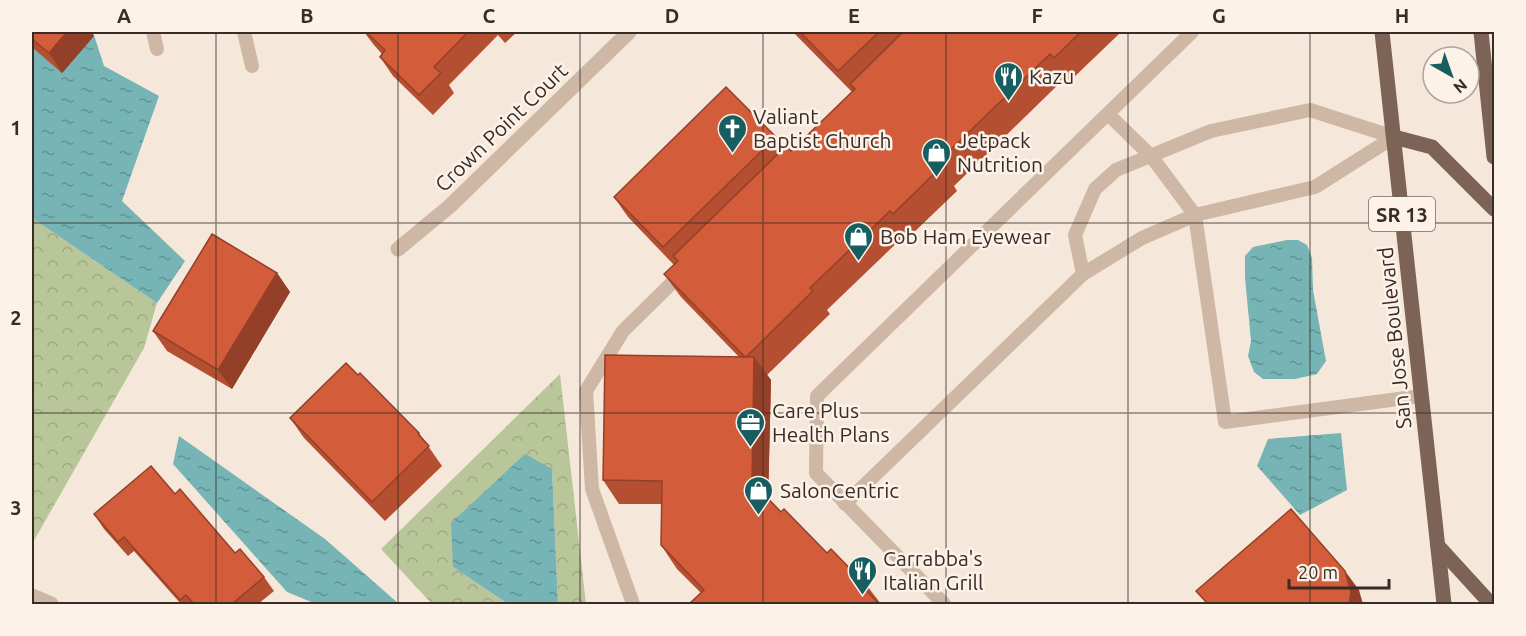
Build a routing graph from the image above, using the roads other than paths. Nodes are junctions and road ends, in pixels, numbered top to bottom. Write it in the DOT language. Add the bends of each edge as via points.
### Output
graph roads {
  1 [pos="153,32"];
  2 [pos="244,32"];
  3 [pos="629,32"];
  4 [pos="1192,32"];
  5 [pos="1382,32"];
  6 [pos="1481,32"];
  7 [pos="157,49"];
  8 [pos="252,66"];
  9 [pos="1108,114"];
  10 [pos="1394,137"];
  11 [pos="1151,156"];
  12 [pos="1494,158"];
  13 [pos="1494,209"];
  14 [pos="1196,215"];
  15 [pos="398,249"];
  16 [pos="691,264"];
  17 [pos="1083,274"];
  18 [pos="1421,396"];
  19 [pos="845,504"];
  20 [pos="1438,546"];
  21 [pos="32,596"];
  22 [pos="51,604"];
  23 [pos="633,604"];
  24 [pos="945,604"];
  25 [pos="1444,604"];
  26 [pos="1491,604"];
  1 -- 7 [label="lane"];
  2 -- 8 [label="lane"];
  3 -- 15 [label="street, Crown Point Court" via="450,206"];
  4 -- 9 [label="lane"];
  5 -- 10 [label="main road, San Jose Boulevard / SR 13"];
  6 -- 12 [label="main road"];
  9 -- 11 [label="lane"];
  9 -- 19 [label="lane" via="817,396 816,473"];
  10 -- 11 [label="lane" via="1311,110 1211,131"];
  10 -- 13 [label="main road" via="1432,147"];
  10 -- 14 [label="lane" via="1315,187"];
  10 -- 18 [label="main road, San Jose Boulevard / SR 13"];
  11 -- 14 [label="lane"];
  11 -- 17 [label="lane" via="1116,170 1095,189 1075,235"];
  14 -- 17 [label="lane" via="1142,238"];
  14 -- 18 [label="lane" via="1225,422"];
  16 -- 23 [label="lane" via="623,331 586,392 592,489"];
  17 -- 19 [label="lane"];
  18 -- 20 [label="main road, San Jose Boulevard / SR 13"];
  19 -- 24 [label="lane"];
  20 -- 25 [label="main road, San Jose Boulevard / SR 13"];
  20 -- 26 [label="main road"];
  21 -- 22 [label="street"];
}
